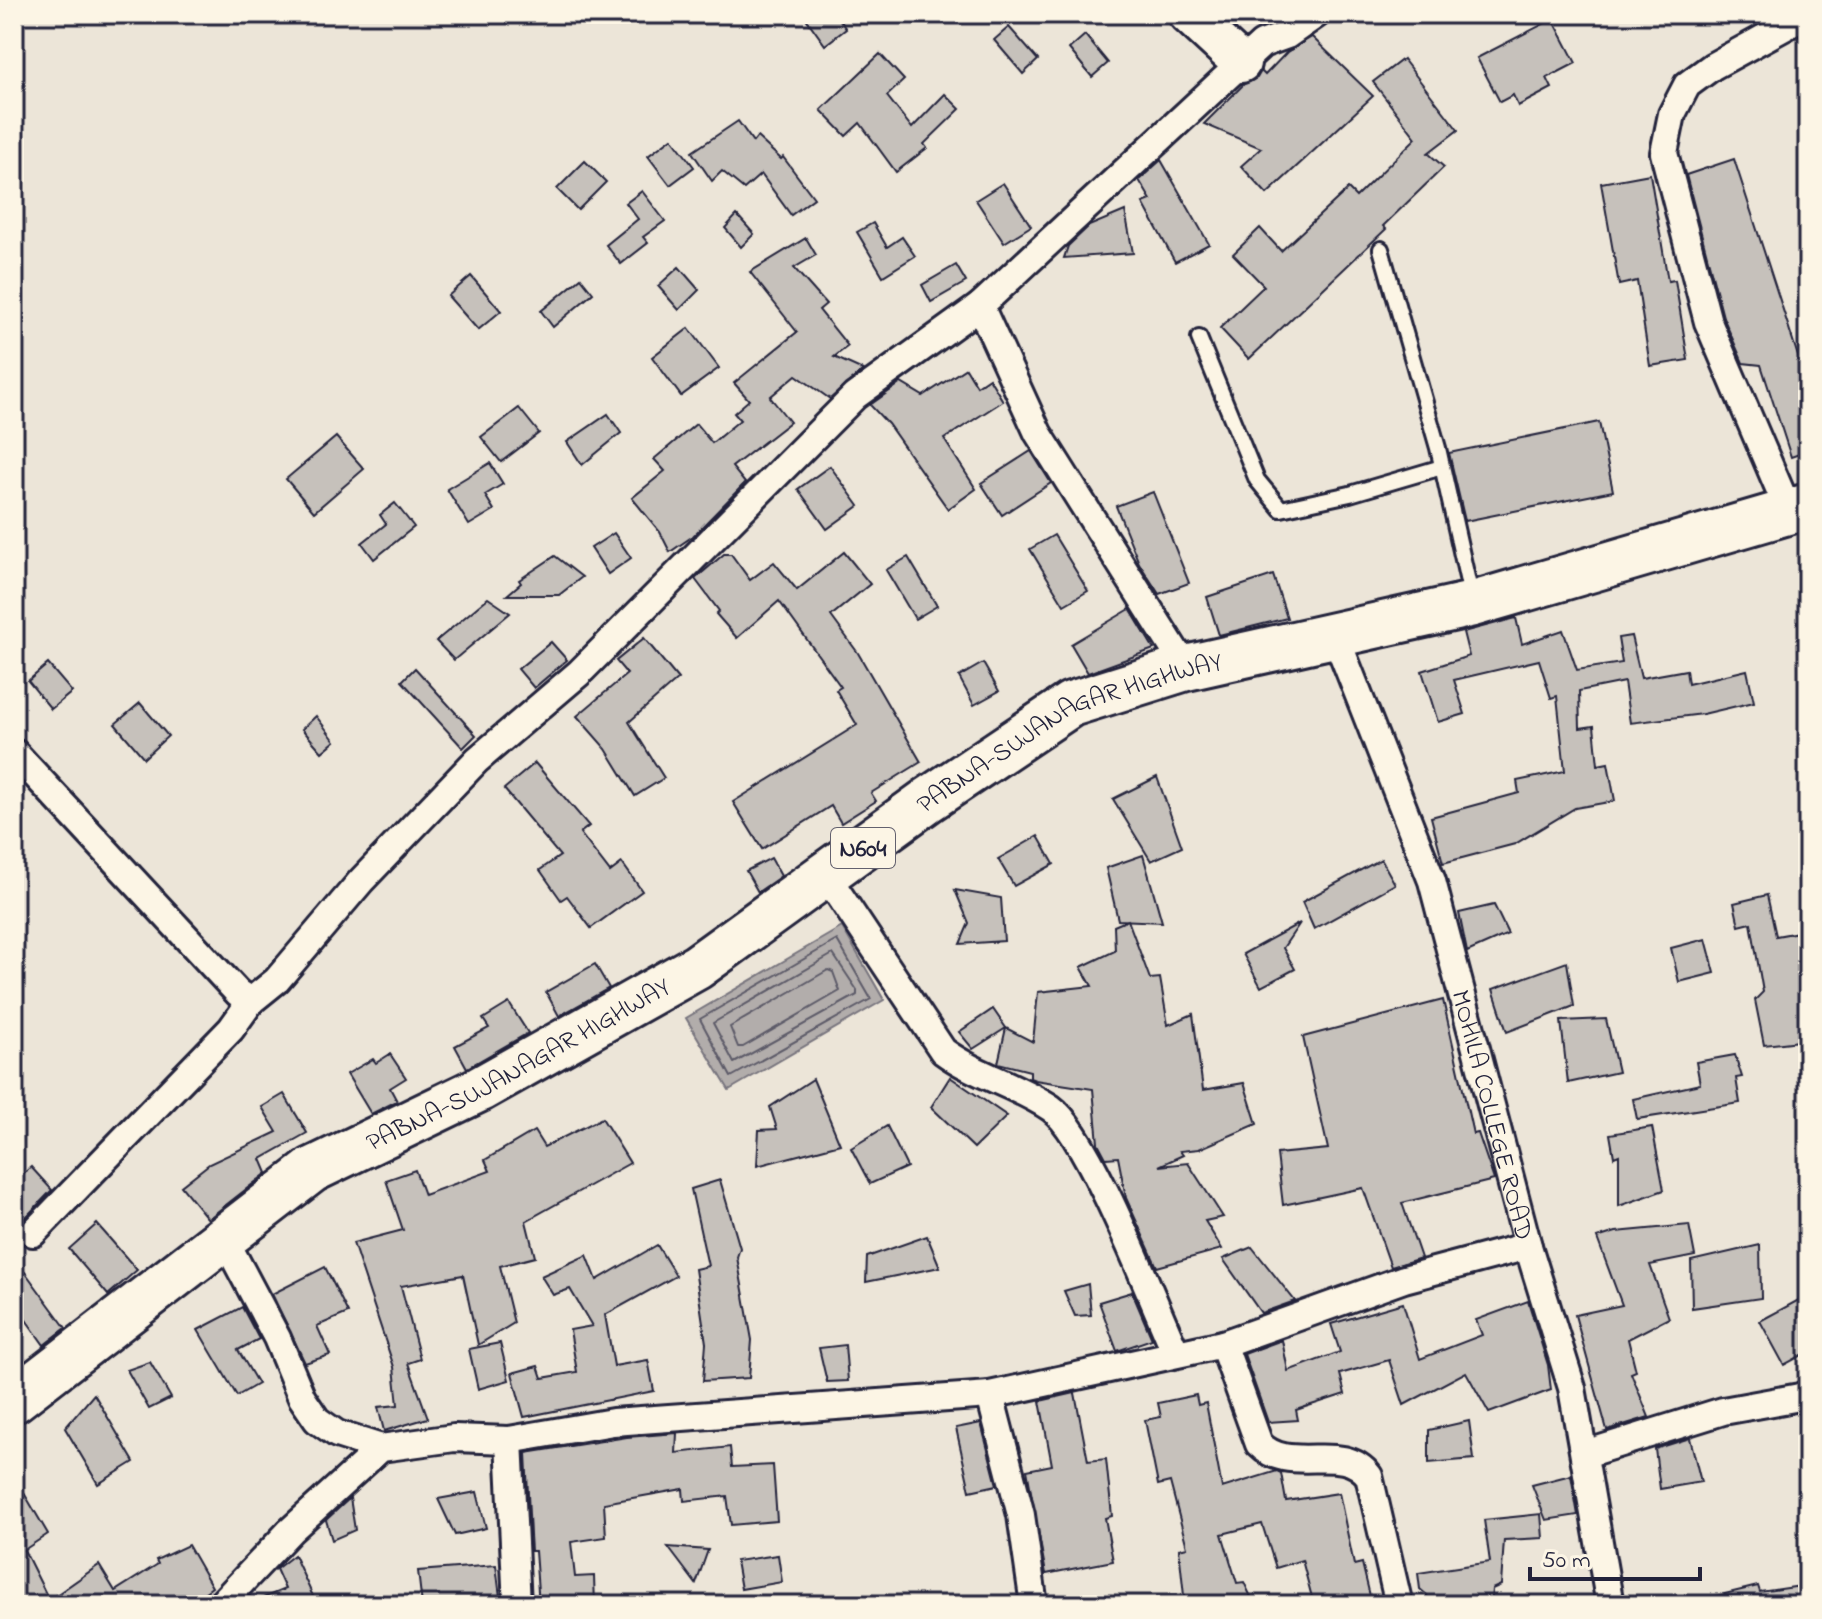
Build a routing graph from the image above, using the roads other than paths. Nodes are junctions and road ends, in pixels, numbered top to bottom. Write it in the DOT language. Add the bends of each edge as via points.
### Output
graph roads {
  1 [pos="1188,14"];
  2 [pos="1317,14"];
  3 [pos="1808,14"];
  4 [pos="1241,63"];
  5 [pos="1381,249"];
  6 [pos="980,306"];
  7 [pos="1199,338"];
  8 [pos="1442,467"];
  9 [pos="1799,510"];
  10 [pos="1473,604"];
  11 [pos="1335,635"];
  12 [pos="1186,668"];
  13 [pos="15,753"];
  14 [pos="826,875"];
  15 [pos="251,1001"];
  16 [pos="33,1233"];
  17 [pos="224,1238"];
  18 [pos="1528,1246"];
  19 [pos="1223,1344"];
  20 [pos="1176,1353"];
  21 [pos="1808,1393"];
  22 [pos="990,1395"];
  23 [pos="14,1400"];
  24 [pos="509,1440"];
  25 [pos="381,1448"];
  26 [pos="1585,1454"];
  27 [pos="220,1605"];
  28 [pos="517,1605"];
  29 [pos="1034,1605"];
  30 [pos="1399,1605"];
  31 [pos="1610,1605"];
  1 -- 4 [label="street"];
  2 -- 4 [label="street" via="1287,35 1262,44"];
  3 -- 9 [label="street" via="1687,85 1672,114 1664,153 1708,322"];
  4 -- 6 [label="street"];
  5 -- 8 [label="lane"];
  6 -- 12 [label="street" via="1038,433"];
  6 -- 15 [label="street" via="855,396 579,673 477,760 361,881 277,980"];
  7 -- 8 [label="lane" via="1257,480 1281,509"];
  8 -- 10 [label="lane"];
  9 -- 10 [label="highway, PABNA-SUJANAGAR HIGHWAY / N604"];
  10 -- 11 [label="highway, PABNA-SUJANAGAR HIGHWAY / N604"];
  11 -- 12 [label="highway, PABNA-SUJANAGAR HIGHWAY / N604"];
  11 -- 18 [label="street, MOHILA COLLEGE ROAD" via="1432,881"];
  12 -- 14 [label="highway, PABNA-SUJANAGAR HIGHWAY / N604" via="1071,704"];
  13 -- 15 [label="street" via="163,915"];
  14 -- 17 [label="highway, PABNA-SUJANAGAR HIGHWAY / N604" via="697,967 480,1089 312,1170"];
  14 -- 20 [label="street" via="943,1051 971,1071 1052,1109 1080,1140"];
  15 -- 16 [label="street" via="231,1029"];
  17 -- 23 [label="highway, PABNA-SUJANAGAR HIGHWAY / N604"];
  17 -- 25 [label="street" via="317,1420 337,1434"];
  18 -- 19 [label="street" via="1404,1279"];
  18 -- 26 [label="street, MOHILA COLLEGE ROAD" via="1572,1388"];
  19 -- 20 [label="street"];
  19 -- 30 [label="street" via="1259,1444 1271,1456 1346,1458 1359,1463 1369,1476"];
  20 -- 22 [label="street"];
  21 -- 26 [label="street" via="1723,1411"];
  22 -- 24 [label="street" via="613,1422"];
  22 -- 29 [label="street" via="1021,1515"];
  24 -- 25 [label="street" via="454,1438"];
  24 -- 28 [label="street"];
  25 -- 27 [label="street" via="290,1531"];
  26 -- 31 [label="street, MOHILA COLLEGE ROAD"];
}
